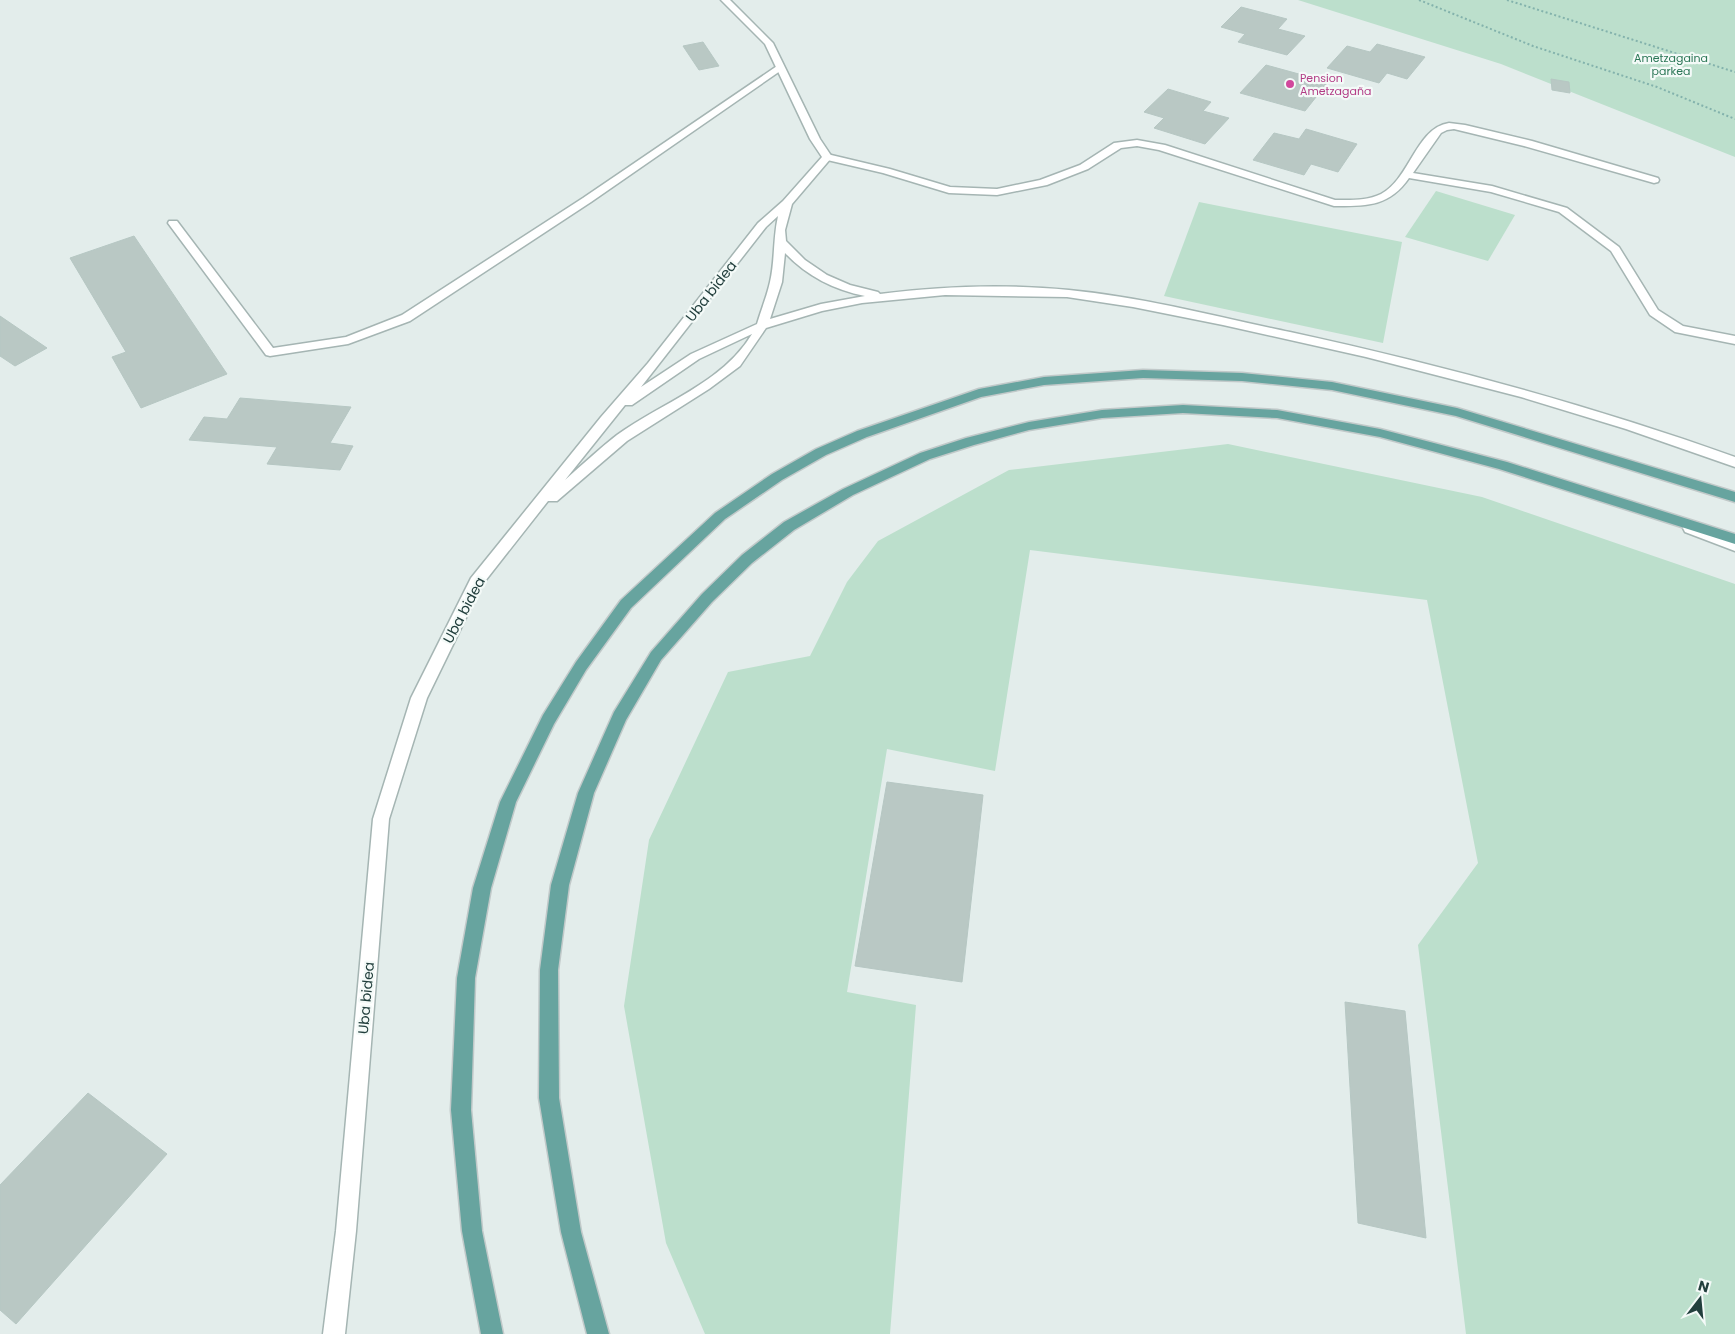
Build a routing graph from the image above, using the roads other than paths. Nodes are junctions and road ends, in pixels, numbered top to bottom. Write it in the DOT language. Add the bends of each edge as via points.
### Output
graph roads {
  1 [pos="724,0"];
  2 [pos="780,67"];
  3 [pos="828,157"];
  4 [pos="1407,175"];
  5 [pos="1654,180"];
  6 [pos="787,204"];
  7 [pos="173,222"];
  8 [pos="781,242"];
  9 [pos="888,295"];
  10 [pos="762,326"];
  11 [pos="1735,340"];
  12 [pos="605,420"];
  13 [pos="1735,462"];
  14 [pos="1735,497"];
  15 [pos="1651,512"];
  16 [pos="526,520"];
  17 [pos="1735,539"];
  18 [pos="1735,546"];
  19 [pos="334,1334"];
  20 [pos="492,1334"];
  21 [pos="598,1334"];
  1 -- 2 [label="street" via="769,43"];
  2 -- 3 [label="street" via="815,138"];
  2 -- 7 [label="street" via="587,200 406,318 348,340 270,352"];
  3 -- 4 [label="street" via="949,190 997,192 1043,183 1084,167 1118,145 1137,143 1161,147 1334,203 1362,203 1387,196"];
  3 -- 6 [label="street, Uba bidea"];
  4 -- 5 [label="street" via="1436,132 1445,127 1464,128 1514,140"];
  4 -- 11 [label="street" via="1492,189 1563,210 1615,249 1654,312 1678,329"];
  6 -- 8 [label="street" via="780,230"];
  6 -- 12 [label="street, Uba bidea" via="762,225 652,366"];
  8 -- 9 [label="street" via="816,276 853,291"];
  8 -- 10 [label="street" via="776,282"];
  9 -- 10 [label="street" via="819,309"];
  9 -- 13 [label="street" via="981,289 1061,294 1177,312 1399,360 1533,395 1689,444"];
  10 -- 12 [label="street" via="706,350 665,375"];
  10 -- 16 [label="street" via="736,363 622,438"];
  12 -- 16 [label="street, Uba bidea"];
  14 -- 20 [label="main road" via="1457,412 1342,388 1242,377 1142,374 1044,381 979,393 862,434 777,477 720,516 626,604 580,666 548,720 508,802 482,888 466,978 460,1110 472,1231"];
  15 -- 17 [label="main road"];
  15 -- 18 [label="street"];
  15 -- 21 [label="main road" via="1502,465 1380,432 1278,414 1183,409 1102,414 1029,426 971,441 925,456 848,492 789,526 747,559 707,598 656,656 619,717 586,793 560,885 548,970 549,1098 571,1232"];
  16 -- 19 [label="street, Uba bidea" via="476,582 419,698 381,819 346,1231"];
}
